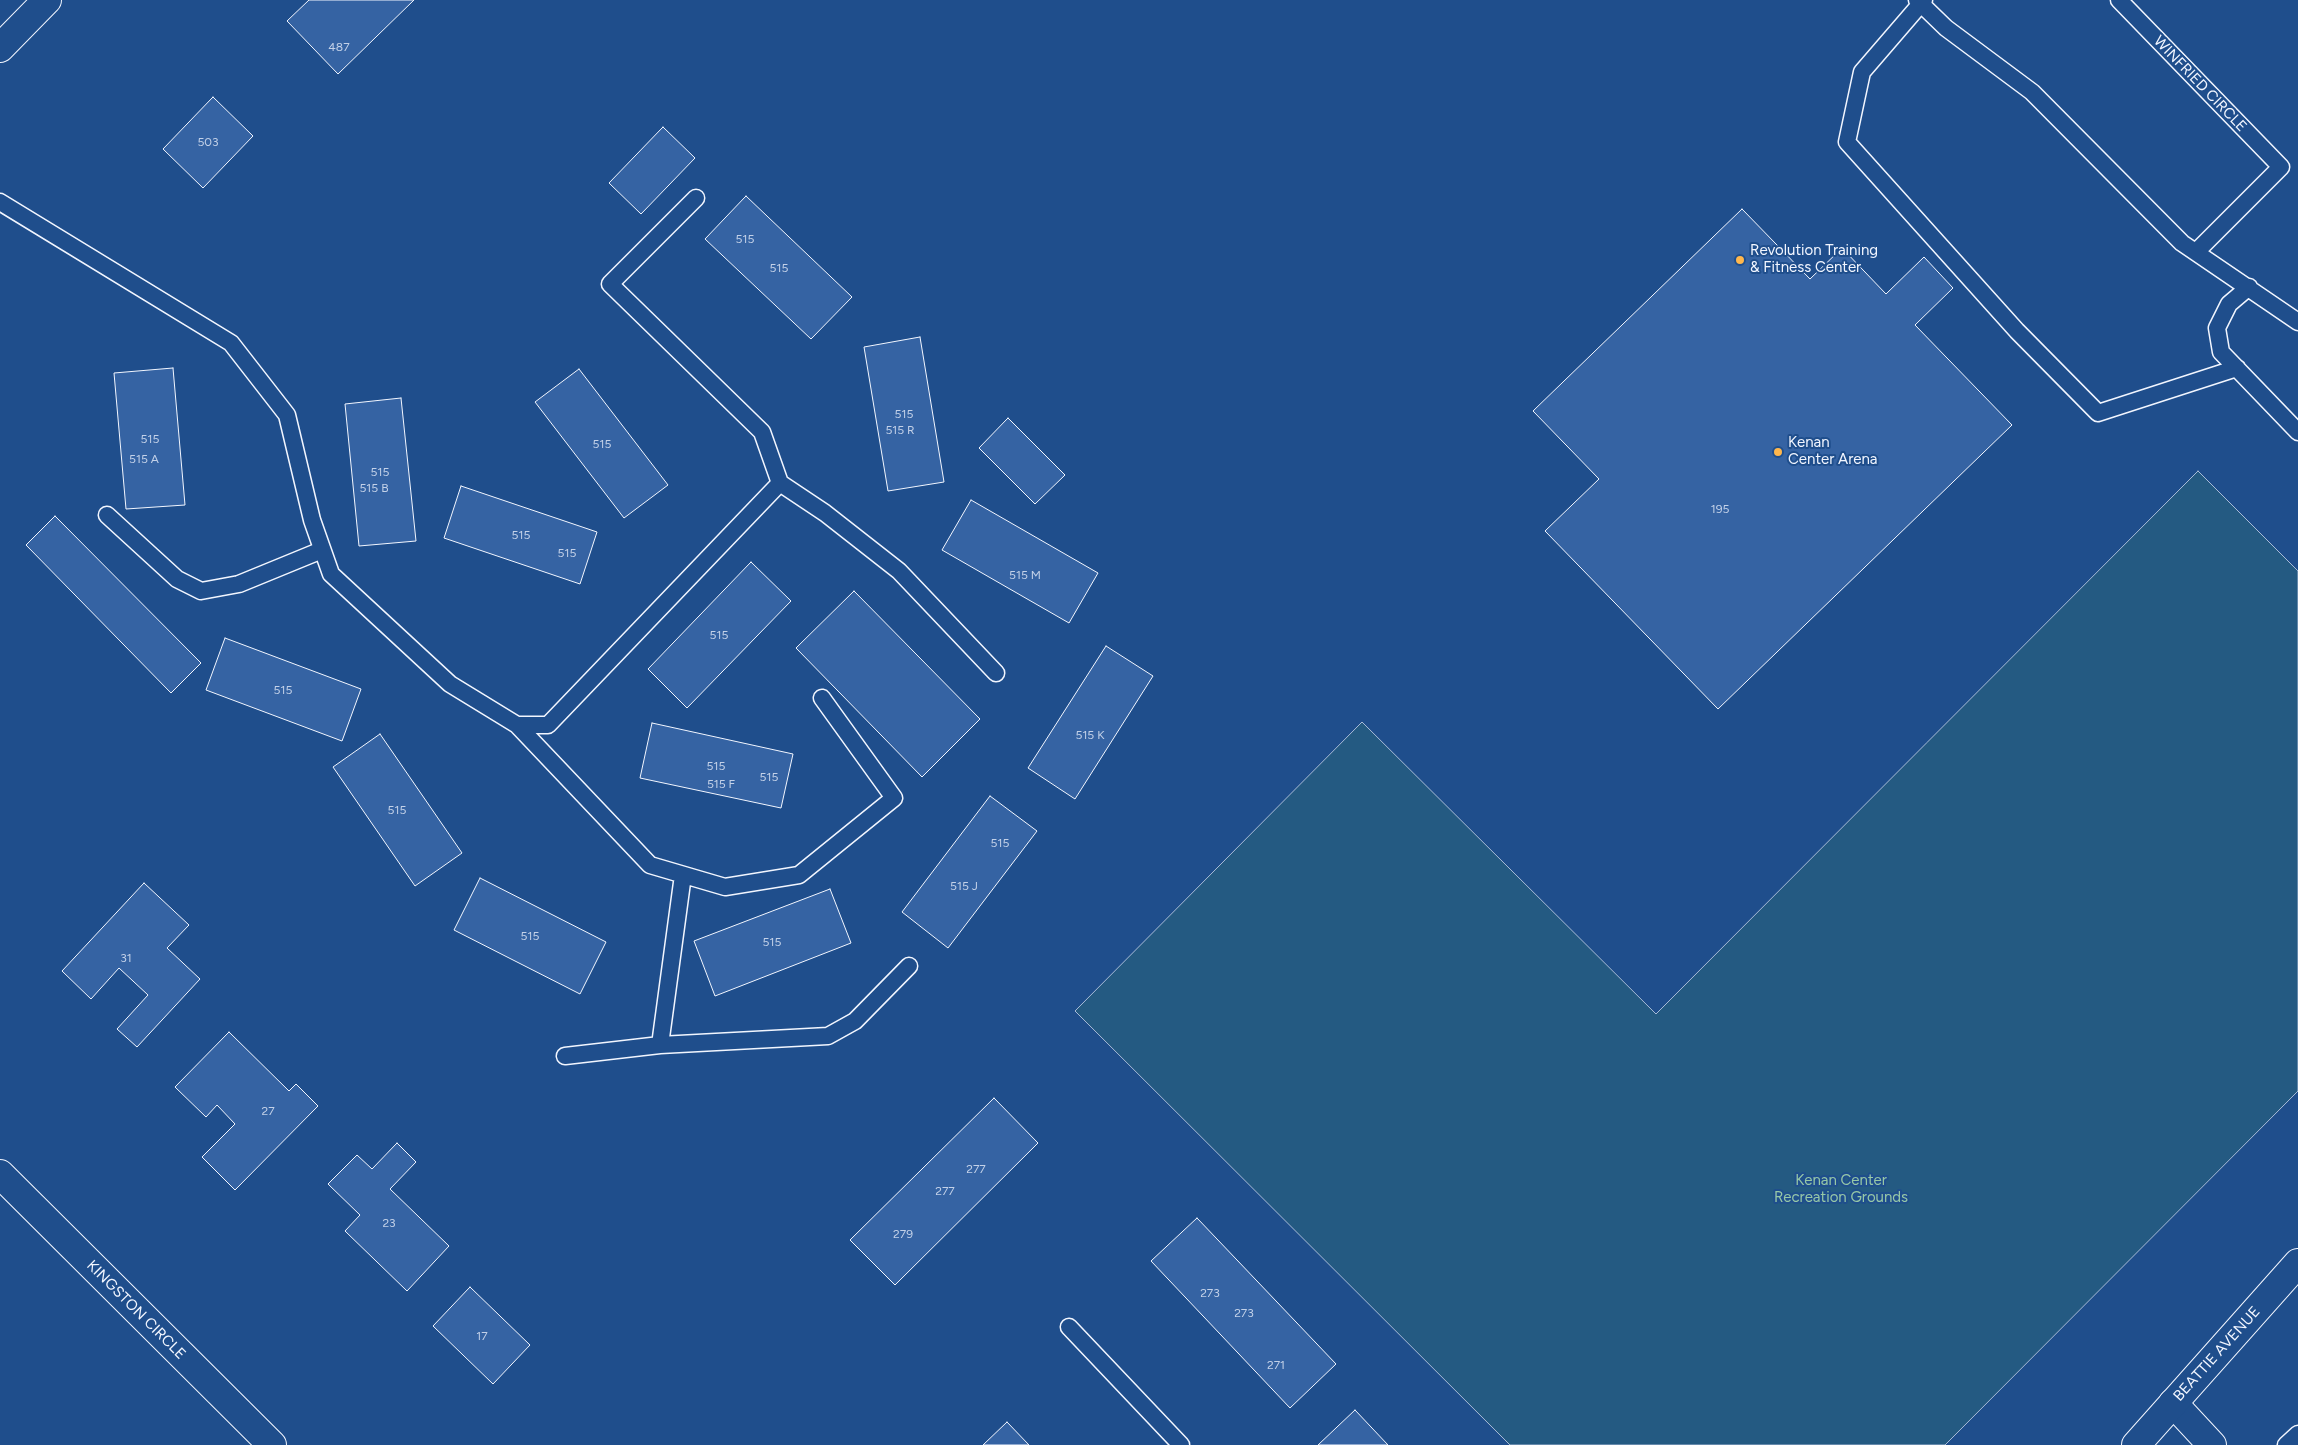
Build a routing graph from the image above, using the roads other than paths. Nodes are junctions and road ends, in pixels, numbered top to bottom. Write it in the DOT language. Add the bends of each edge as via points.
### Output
graph roads {
  1 [pos="48,0"];
  2 [pos="2119,0"];
  3 [pos="1921,1"];
  4 [pos="0,48"];
  5 [pos="696,198"];
  6 [pos="0,202"];
  7 [pos="2196,252"];
  8 [pos="2249,287"];
  9 [pos="2298,322"];
  10 [pos="2237,368"];
  11 [pos="2298,432"];
  12 [pos="780,483"];
  13 [pos="107,515"];
  14 [pos="322,550"];
  15 [pos="996,673"];
  16 [pos="822,698"];
  17 [pos="517,725"];
  18 [pos="683,875"];
  19 [pos="909,966"];
  20 [pos="660,1045"];
  21 [pos="565,1056"];
  22 [pos="0,1174"];
  23 [pos="2298,1263"];
  24 [pos="1068,1327"];
  25 [pos="2173,1403"];
  26 [pos="2298,1434"];
  27 [pos="272,1445"];
  28 [pos="1182,1445"];
  29 [pos="2136,1445"];
  30 [pos="2212,1445"];
  31 [pos="2286,1445"];
  1 -- 4 [label="street"];
  2 -- 7 [label="lane, WINFRIED CIRCLE" via="2281,168"];
  3 -- 7 [label="lane" via="1946,28 2032,92 2182,243"];
  3 -- 10 [label="lane" via="1862,72 1847,142 2016,331 2098,413"];
  5 -- 12 [label="lane" via="610,284 762,432"];
  6 -- 14 [label="lane" via="231,343 287,415"];
  7 -- 8 [label="lane"];
  8 -- 9 [label="lane"];
  8 -- 10 [label="lane" via="2229,304 2217,328 2221,352"];
  10 -- 11 [label="lane"];
  12 -- 15 [label="lane" via="825,512 898,571"];
  12 -- 17 [label="lane" via="548,725"];
  13 -- 14 [label="lane" via="177,579 201,591 239,584"];
  14 -- 17 [label="lane" via="330,574 443,677"];
  16 -- 18 [label="lane" via="894,798 799,875 725,887"];
  17 -- 18 [label="lane" via="650,865"];
  18 -- 20 [label="lane"];
  19 -- 20 [label="lane" via="855,1021 828,1036"];
  20 -- 21 [label="lane"];
  22 -- 27 [label="street, KINGSTON CIRCLE"];
  23 -- 25 [label="street, BEATTIE AVENUE"];
  24 -- 28 [label="lane"];
  25 -- 29 [label="street, BEATTIE AVENUE"];
  25 -- 30 [label="street"];
  26 -- 31 [label="lane"];
}
